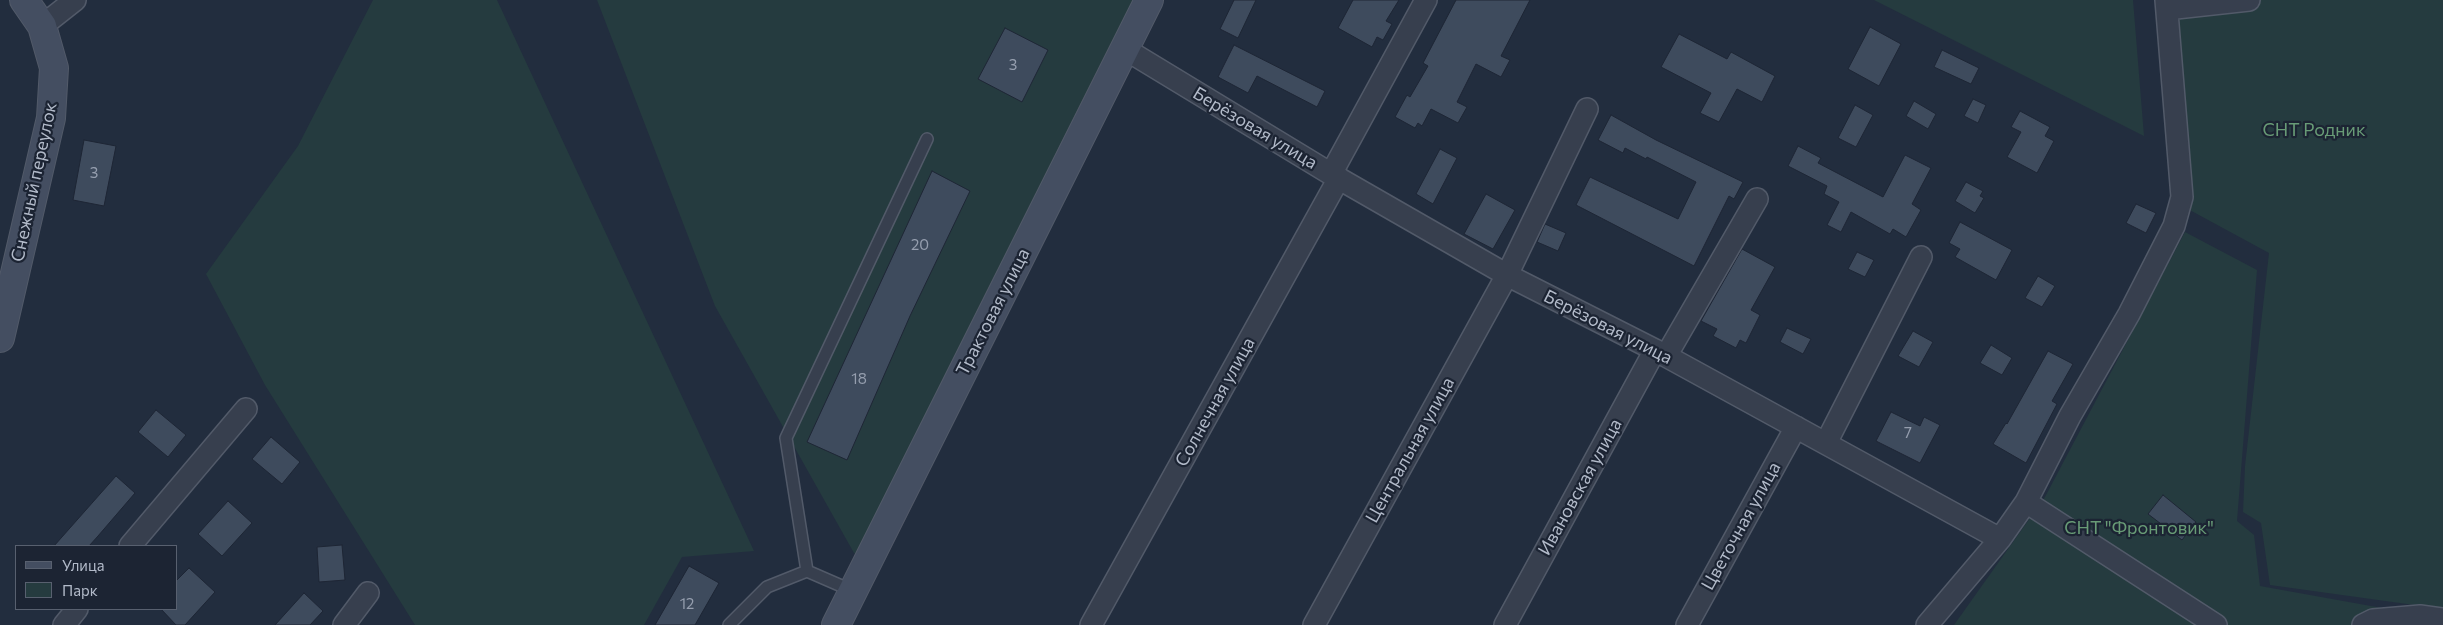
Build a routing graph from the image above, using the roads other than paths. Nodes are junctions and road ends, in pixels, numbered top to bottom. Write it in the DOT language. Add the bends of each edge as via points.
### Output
graph roads {
  1 [pos="24,0"];
  2 [pos="76,0"];
  3 [pos="1149,0"];
  4 [pos="1426,0"];
  5 [pos="2249,0"];
  6 [pos="2166,5"];
  7 [pos="42,26"];
  8 [pos="1124,49"];
  9 [pos="1587,108"];
  10 [pos="927,139"];
  11 [pos="1335,176"];
  12 [pos="1757,199"];
  13 [pos="1921,257"];
  14 [pos="1506,276"];
  15 [pos="0,338"];
  16 [pos="1660,353"];
  17 [pos="246,409"];
  18 [pos="1796,427"];
  19 [pos="1826,443"];
  20 [pos="2026,502"];
  21 [pos="2000,538"];
  22 [pos="131,545"];
  23 [pos="807,570"];
  24 [pos="853,591"];
  25 [pos="368,593"];
  26 [pos="76,610"];
  27 [pos="2443,619"];
  28 [pos="64,625"];
  29 [pos="344,625"];
  30 [pos="729,625"];
  31 [pos="836,625"];
  32 [pos="1091,625"];
  33 [pos="1314,625"];
  34 [pos="1505,625"];
  35 [pos="1687,625"];
  36 [pos="1928,625"];
  37 [pos="2216,625"];
  38 [pos="2363,625"];
  1 -- 7 [label="street, Снежный переулок"];
  2 -- 7 [label="street"];
  3 -- 8 [label="street, Трактовая улица"];
  4 -- 11 [label="street, Солнечная улица"];
  5 -- 6 [label="street"];
  6 -- 20 [label="street" via="2182,197 2174,226"];
  7 -- 15 [label="street, Снежный переулок" via="54,68 51,118"];
  8 -- 11 [label="street, Берёзовая улица"];
  8 -- 24 [label="street, Трактовая улица"];
  9 -- 14 [label="street, Центральная улица"];
  10 -- 23 [label="lane" via="786,438"];
  11 -- 14 [label="street, Берёзовая улица"];
  11 -- 32 [label="street, Солнечная улица"];
  12 -- 16 [label="street, Ивановская улица"];
  13 -- 19 [label="street"];
  14 -- 16 [label="street, Берёзовая улица"];
  14 -- 33 [label="street, Центральная улица"];
  16 -- 18 [label="street, Берёзовая улица"];
  16 -- 34 [label="street, Ивановская улица"];
  17 -- 22 [label="street"];
  18 -- 19 [label="street, Берёзовая улица"];
  18 -- 35 [label="street, Цветочная улица"];
  19 -- 21 [label="street, Берёзовая улица"];
  20 -- 21 [label="street"];
  20 -- 37 [label="street"];
  21 -- 36 [label="street"];
  23 -- 24 [label="lane"];
  23 -- 30 [label="lane" via="766,588"];
  24 -- 31 [label="street, Трактовая улица"];
  25 -- 29 [label="street"];
  26 -- 28 [label="street"];
  27 -- 38 [label="street" via="2420,616 2373,620"];
}
